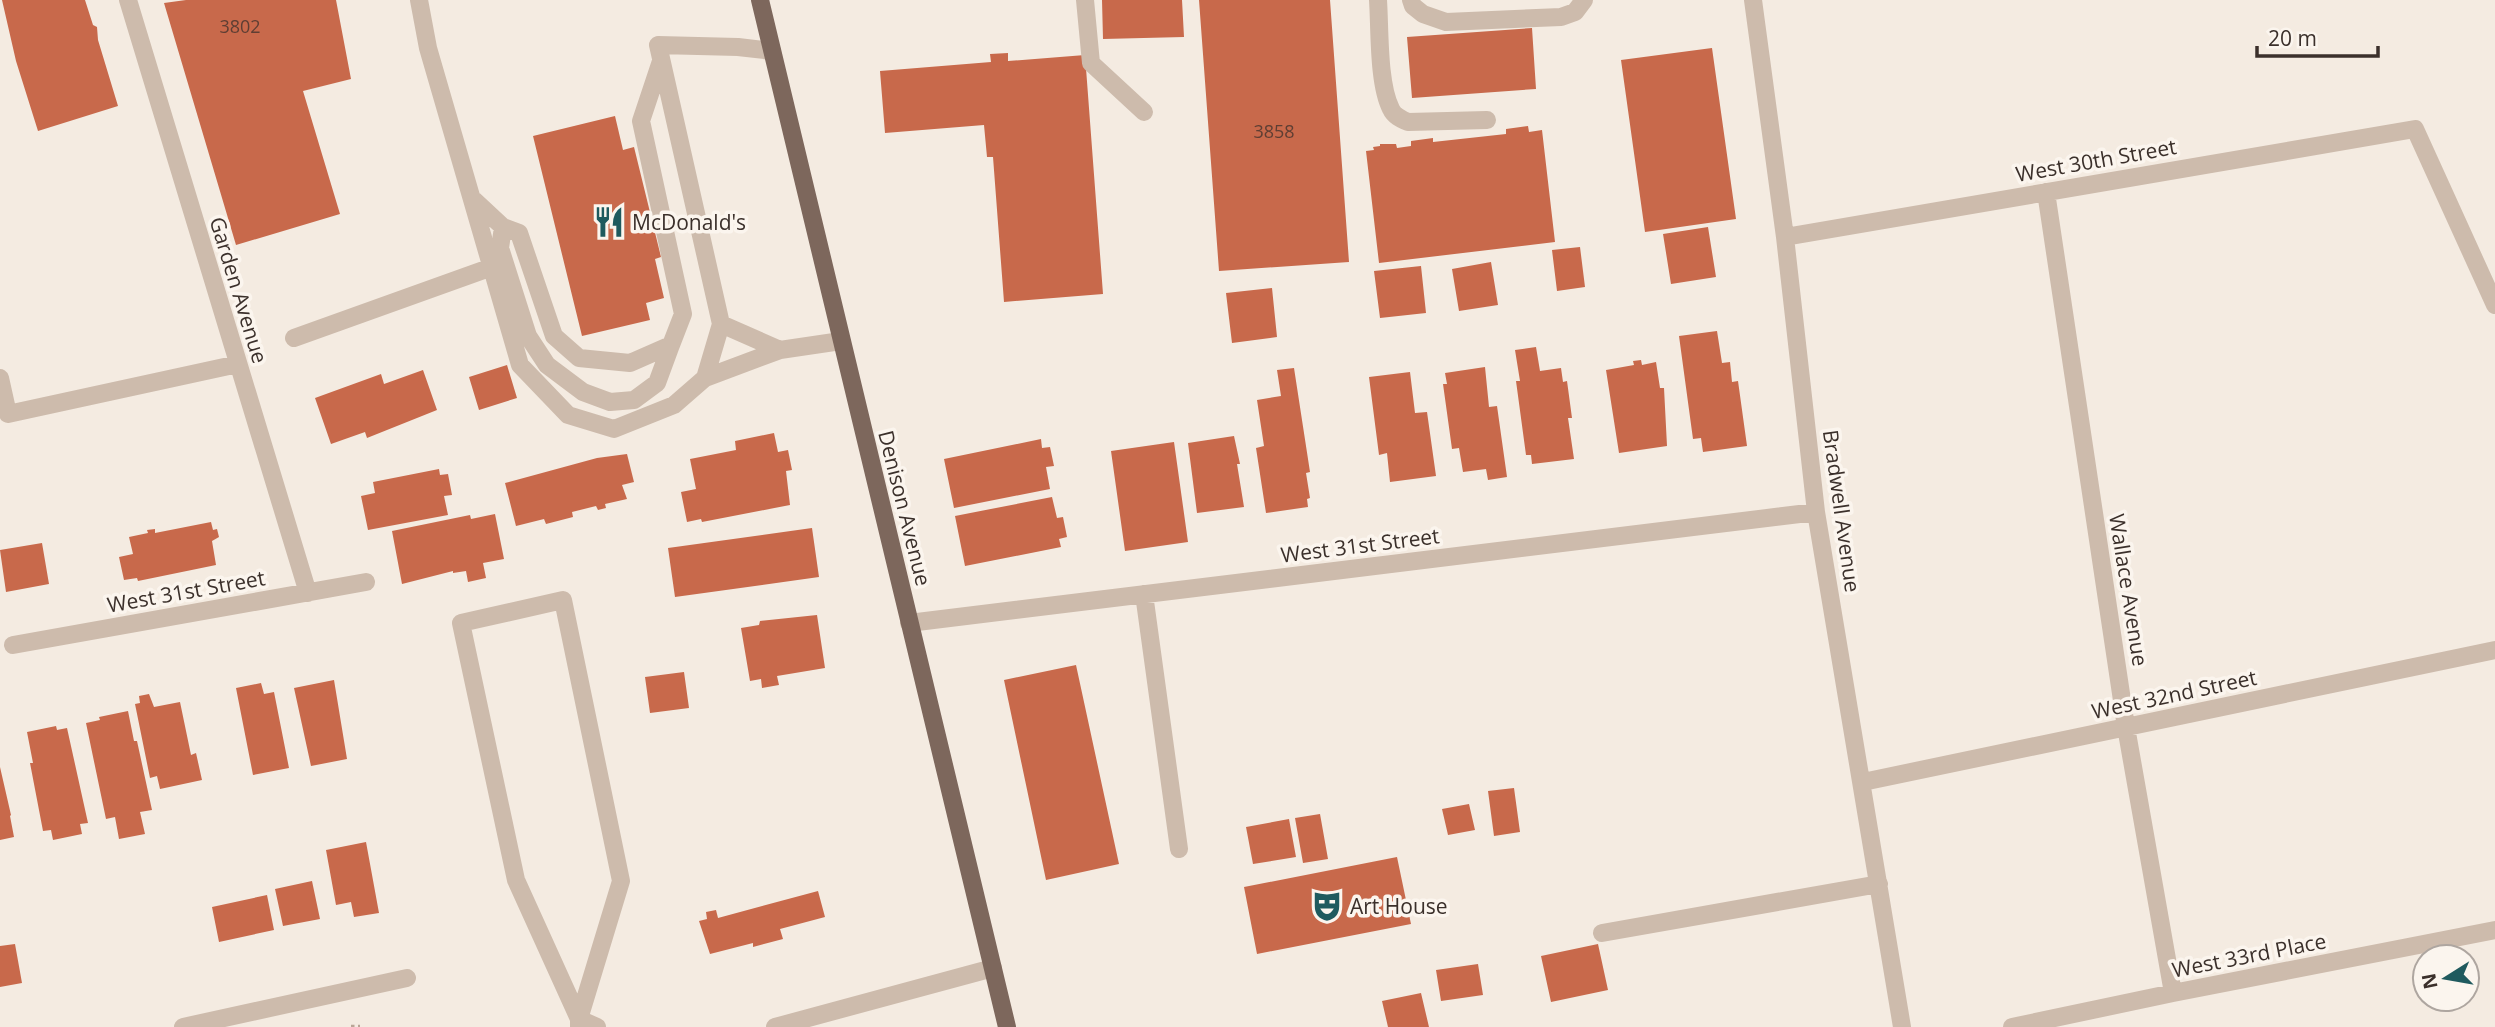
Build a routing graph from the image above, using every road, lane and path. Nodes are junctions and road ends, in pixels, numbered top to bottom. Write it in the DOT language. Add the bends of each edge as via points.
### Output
graph roads {
  1 [pos="128,0"];
  2 [pos="419,0"];
  3 [pos="760,0"];
  4 [pos="1086,0"];
  5 [pos="1378,0"];
  6 [pos="1411,0"];
  7 [pos="1584,0"];
  8 [pos="1753,0"];
  9 [pos="772,51"];
  10 [pos="659,53"];
  11 [pos="1144,112"];
  12 [pos="1487,120"];
  13 [pos="2046,192"];
  14 [pos="471,197"];
  15 [pos="503,227"];
  16 [pos="1785,237"];
  17 [pos="492,267"];
  18 [pos="2495,305"];
  19 [pos="722,324"];
  20 [pos="294,338"];
  21 [pos="841,341"];
  22 [pos="671,345"];
  23 [pos="780,350"];
  24 [pos="239,364"];
  25 [pos="0,378"];
  26 [pos="705,378"];
  27 [pos="1816,512"];
  28 [pos="366,582"];
  29 [pos="307,593"];
  30 [pos="1143,594"];
  31 [pos="909,623"];
  32 [pos="13,645"];
  33 [pos="2495,650"];
  34 [pos="2126,727"];
  35 [pos="1863,782"];
  36 [pos="1179,849"];
  37 [pos="1879,884"];
  38 [pos="2495,930"];
  39 [pos="1602,933"];
  40 [pos="993,968"];
  41 [pos="407,978"];
  42 [pos="2173,993"];
  43 [pos="579,1023"];
  44 [pos="184,1027"];
  45 [pos="351,1027"];
  46 [pos="360,1027"];
  47 [pos="597,1027"];
  48 [pos="775,1027"];
  49 [pos="1007,1027"];
  50 [pos="1902,1027"];
  51 [pos="2012,1027"];
  1 -- 24 [label="street, Garden Avenue"];
  2 -- 14 [label="street" via="428,48"];
  3 -- 9 [label="main road, Denison Avenue"];
  4 -- 11 [label="street" via="1091,63"];
  5 -- 12 [label="street" via="1382,67 1391,110 1397,117 1408,122"];
  6 -- 7 [label="street" via="1423,14 1446,22 1560,17 1575,12"];
  8 -- 16 [label="street, Bradwell Avenue"];
  9 -- 10 [label="street" via="738,47"];
  9 -- 21 [label="main road, Denison Avenue"];
  10 -- 19 [label="street"];
  10 -- 22 [label="street" via="641,121 683,314"];
  13 -- 16 [label="street, West 30th Street"];
  13 -- 18 [label="street, West 30th Street" via="2415,129"];
  13 -- 34 [label="street, Wallace Avenue"];
  14 -- 15 [label="street"];
  14 -- 17 [label="street"];
  15 -- 22 [label="street" via="519,233 554,336 579,358 630,363"];
  15 -- 22 [label="street" via="500,248 528,336 547,365 583,392 610,402 634,400 657,383"];
  16 -- 27 [label="street, Bradwell Avenue"];
  17 -- 20 [label="street"];
  17 -- 26 [label="street" via="520,365 568,415 614,429 674,405"];
  19 -- 23 [label="street"];
  19 -- 26 [label="street"];
  21 -- 23 [label="street"];
  21 -- 31 [label="main road, Denison Avenue"];
  23 -- 26 [label="street"];
  24 -- 25 [label="street" via="8,414"];
  24 -- 29 [label="street, Garden Avenue"];
  27 -- 30 [label="street, West 31st Street"];
  27 -- 35 [label="street, Bradwell Avenue"];
  28 -- 29 [label="street, West 31st Street"];
  29 -- 32 [label="street, West 31st Street"];
  30 -- 31 [label="street, West 31st Street"];
  30 -- 36 [label="street"];
  31 -- 40 [label="main road, Denison Avenue"];
  33 -- 34 [label="street, West 32nd Street"];
  34 -- 35 [label="street, West 32nd Street"];
  34 -- 42 [label="street, Wallace Avenue"];
  35 -- 37 [label="street, Bradwell Avenue"];
  37 -- 39 [label="street"];
  37 -- 50 [label="street, Bradwell Avenue"];
  38 -- 42 [label="street, West 33rd Place"];
  40 -- 48 [label="street"];
  40 -- 49 [label="main road, Denison Avenue"];
  41 -- 44 [label="street"];
  42 -- 51 [label="street, West 33rd Place"];
  43 -- 43 [label="street" via="621,881 563,600 461,623 516,880"];
  43 -- 47 [label="street"];
  45 -- 46 [label="path"];
}
